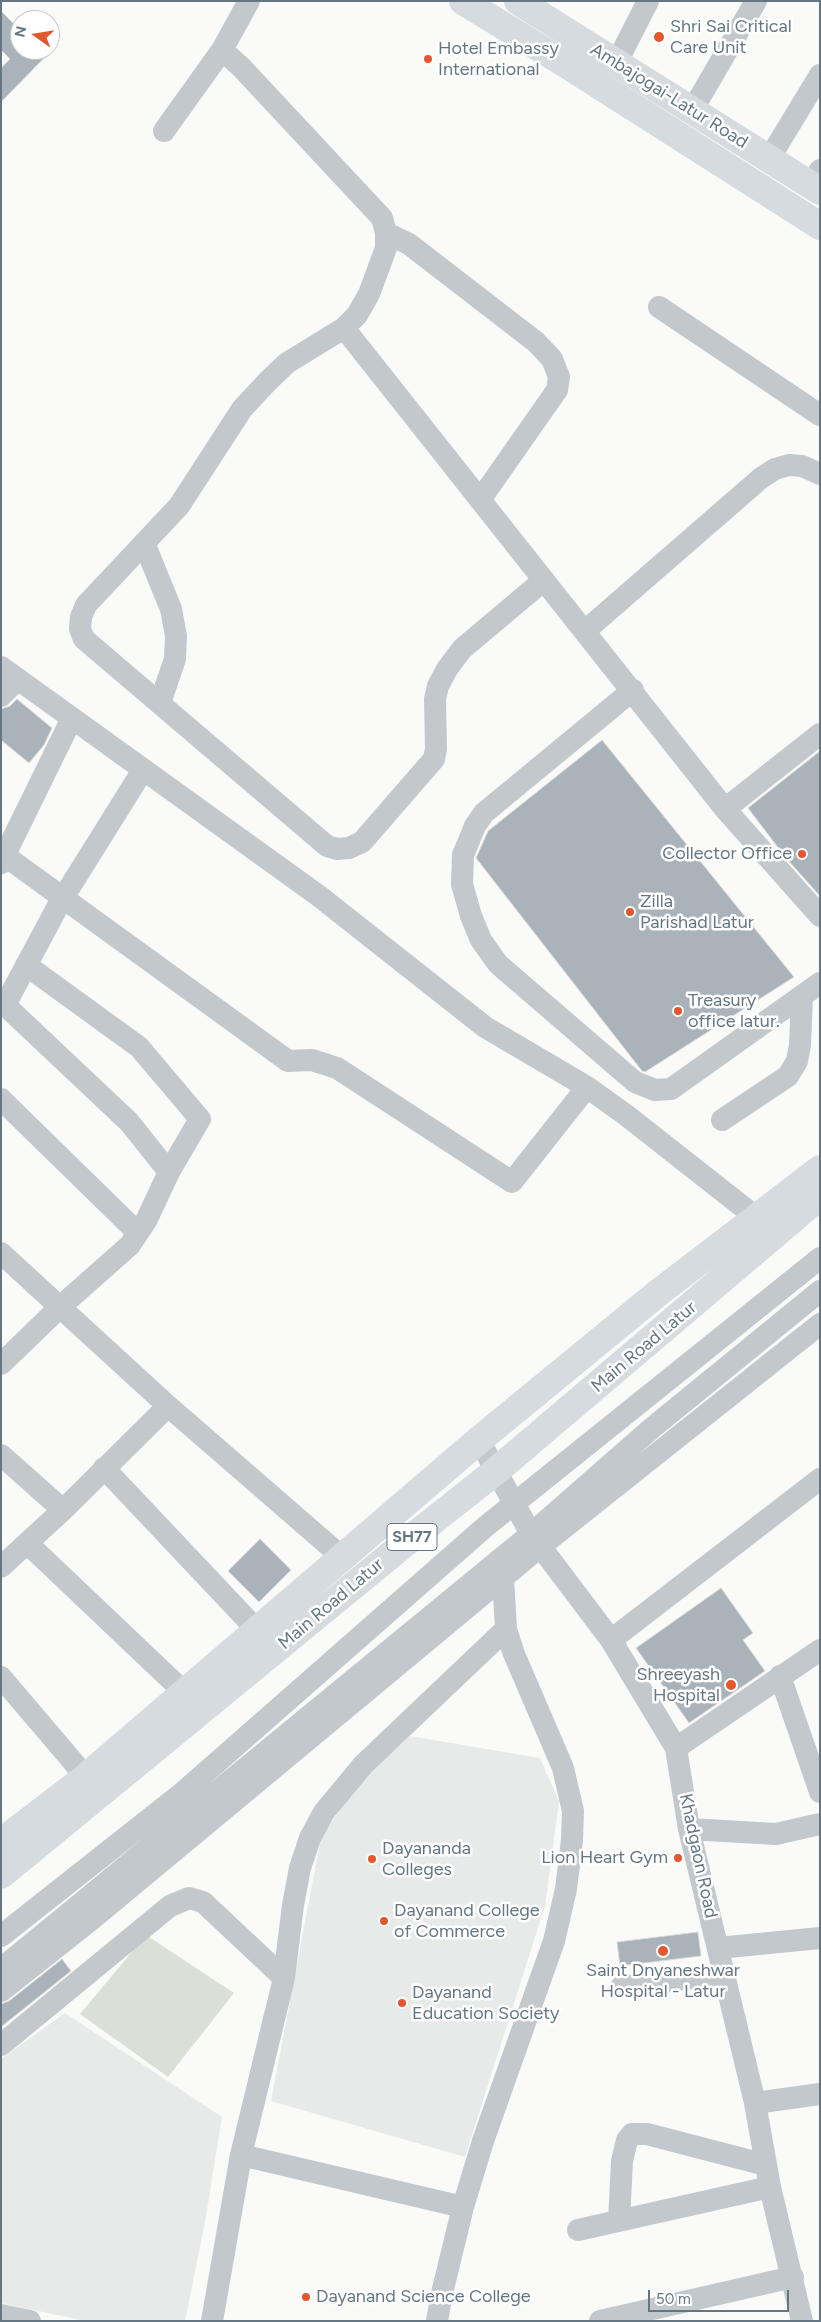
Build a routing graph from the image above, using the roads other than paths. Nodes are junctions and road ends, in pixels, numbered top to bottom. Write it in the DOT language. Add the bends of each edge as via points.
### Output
graph roads {
  1 [pos="249,1"];
  2 [pos="463,1"];
  3 [pos="648,1"];
  4 [pos="756,1"];
  5 [pos="524,3"];
  6 [pos="222,50"];
  7 [pos="616,64"];
  8 [pos="820,75"];
  9 [pos="693,109"];
  10 [pos="164,131"];
  11 [pos="769,159"];
  12 [pos="816,182"];
  13 [pos="820,226"];
  14 [pos="386,233"];
  15 [pos="659,307"];
  16 [pos="344,328"];
  17 [pos="820,415"];
  18 [pos="820,474"];
  19 [pos="480,500"];
  20 [pos="144,543"];
  21 [pos="544,580"];
  22 [pos="586,631"];
  23 [pos="10,673"];
  24 [pos="633,690"];
  25 [pos="1,696"];
  26 [pos="160,703"];
  27 [pos="72,718"];
  28 [pos="820,734"];
  29 [pos="143,770"];
  30 [pos="726,809"];
  31 [pos="2,857"];
  32 [pos="63,898"];
  33 [pos="820,916"];
  34 [pos="26,965"];
  35 [pos="820,983"];
  36 [pos="802,996"];
  37 [pos="587,1087"];
  38 [pos="1,1100"];
  39 [pos="722,1120"];
  40 [pos="820,1156"];
  41 [pos="820,1169"];
  42 [pos="169,1172"];
  43 [pos="809,1199"];
  44 [pos="756,1218"];
  45 [pos="138,1233"];
  46 [pos="1,1253"];
  47 [pos="820,1258"];
  48 [pos="820,1291"];
  49 [pos="60,1307"];
  50 [pos="820,1324"];
  51 [pos="1,1364"];
  52 [pos="168,1406"];
  53 [pos="479,1440"];
  54 [pos="1,1455"];
  55 [pos="104,1468"];
  56 [pos="496,1471"];
  57 [pos="820,1479"];
  58 [pos="514,1504"];
  59 [pos="63,1510"];
  60 [pos="536,1540"];
  61 [pos="27,1543"];
  62 [pos="342,1557"];
  63 [pos="1,1567"];
  64 [pos="503,1578"];
  65 [pos="256,1629"];
  66 [pos="506,1629"];
  67 [pos="611,1640"];
  68 [pos="820,1650"];
  69 [pos="780,1676"];
  70 [pos="1,1677"];
  71 [pos="184,1692"];
  72 [pos="676,1748"];
  73 [pos="86,1777"];
  74 [pos="820,1792"];
  75 [pos="820,1824"];
  76 [pos="690,1829"];
  77 [pos="1,1842"];
  78 [pos="1,1875"];
  79 [pos="1,1936"];
  80 [pos="820,1938"];
  81 [pos="718,1948"];
  82 [pos="1,1970"];
  83 [pos="724,1974"];
  84 [pos="284,1978"];
  85 [pos="621,1987"];
  86 [pos="1,1991"];
  87 [pos="1,2045"];
  88 [pos="820,2094"];
  89 [pos="755,2103"];
  90 [pos="241,2155"];
  91 [pos="766,2165"];
  92 [pos="770,2187"];
  93 [pos="463,2207"];
  94 [pos="619,2221"];
  95 [pos="578,2230"];
  96 [pos="793,2277"];
  97 [pos="1,2315"];
  98 [pos="30,2321"];
  99 [pos="212,2321"];
  100 [pos="438,2321"];
  101 [pos="600,2321"];
  102 [pos="802,2321"];
  1 -- 6 [label="street"];
  2 -- 13 [label="main road"];
  3 -- 7 [label="street"];
  4 -- 9 [label="street"];
  5 -- 7 [label="main road, Ambajogai-Latur Road"];
  6 -- 10 [label="street"];
  6 -- 14 [label="street" via="382,218"];
  7 -- 9 [label="main road, Ambajogai-Latur Road"];
  8 -- 11 [label="street"];
  9 -- 11 [label="main road, Ambajogai-Latur Road"];
  11 -- 12 [label="main road, Ambajogai-Latur Road"];
  14 -- 16 [label="street" via="386,248 369,294"];
  14 -- 19 [label="street" via="409,244 536,342 552,359 559,377 557,390"];
  15 -- 17 [label="street"];
  16 -- 19 [label="street"];
  16 -- 20 [label="street" via="287,363 242,409 179,506"];
  18 -- 22 [label="street" via="802,466 789,465 768,473"];
  19 -- 21 [label="street"];
  20 -- 26 [label="street" via="171,609 176,636 175,659"];
  20 -- 26 [label="street" via="86,605 80,629 84,639"];
  21 -- 22 [label="street"];
  21 -- 26 [label="street" via="462,649 447,669 435,699 434,759 362,842 349,848 327,846"];
  22 -- 24 [label="street"];
  23 -- 25 [label="street"];
  23 -- 27 [label="street"];
  24 -- 30 [label="street"];
  24 -- 36 [label="street" via="484,813 475,826 463,855 462,884 481,940 498,964 636,1082 655,1090 671,1090"];
  27 -- 29 [label="street"];
  27 -- 31 [label="street"];
  28 -- 30 [label="street"];
  29 -- 32 [label="street"];
  29 -- 37 [label="street" via="319,896 485,1027"];
  30 -- 33 [label="street"];
  31 -- 32 [label="street"];
  32 -- 34 [label="street"];
  32 -- 37 [label="street" via="288,1061 312,1060 337,1068 512,1182"];
  34 -- 42 [label="street" via="4,1005 129,1122"];
  34 -- 42 [label="street" via="139,1047 200,1119"];
  35 -- 36 [label="street"];
  36 -- 39 [label="street" via="798,1061 788,1076"];
  37 -- 44 [label="street"];
  38 -- 45 [label="street"];
  40 -- 43 [label="main road, SH77"];
  41 -- 43 [label="main road, Main Road Latur / SH77"];
  42 -- 45 [label="street"];
  43 -- 44 [label="main road, Main Road Latur / SH77"];
  43 -- 56 [label="main road, Main Road Latur / SH77"];
  44 -- 53 [label="main road, Main Road Latur / SH77" via="658,1292"];
  45 -- 49 [label="street"];
  46 -- 49 [label="street"];
  47 -- 58 [label="street"];
  48 -- 60 [label="street" via="652,1428"];
  49 -- 51 [label="street"];
  49 -- 52 [label="street"];
  50 -- 60 [label="street"];
  52 -- 55 [label="street"];
  52 -- 62 [label="street"];
  53 -- 56 [label="street, Khadgaon Road"];
  53 -- 62 [label="main road, Main Road Latur / SH77"];
  54 -- 59 [label="street"];
  55 -- 59 [label="street"];
  55 -- 65 [label="street"];
  56 -- 58 [label="street, Khadgaon Road"];
  56 -- 78 [label="main road, Main Road Latur / SH77"];
  57 -- 67 [label="street"];
  58 -- 60 [label="street, Khadgaon Road"];
  58 -- 79 [label="street" via="181,1794"];
  59 -- 61 [label="street"];
  60 -- 64 [label="street"];
  60 -- 67 [label="street, Khadgaon Road"];
  60 -- 82 [label="street"];
  61 -- 63 [label="street"];
  61 -- 71 [label="street"];
  62 -- 65 [label="main road, Main Road Latur / SH77"];
  64 -- 66 [label="street"];
  64 -- 86 [label="street"];
  65 -- 71 [label="main road, Main Road Latur / SH77"];
  66 -- 84 [label="street" via="363,1764 324,1812 310,1838 300,1868"];
  66 -- 93 [label="street" via="563,1768 573,1811 572,1840 566,1889 554,1941"];
  67 -- 72 [label="street, Khadgaon Road"];
  68 -- 69 [label="street"];
  69 -- 72 [label="street"];
  69 -- 74 [label="street"];
  70 -- 73 [label="street"];
  71 -- 73 [label="main road, Main Road Latur / SH77"];
  72 -- 76 [label="street, Khadgaon Road"];
  73 -- 77 [label="main road, Main Road Latur / SH77"];
  75 -- 76 [label="street" via="776,1834"];
  76 -- 81 [label="street, Khadgaon Road"];
  80 -- 81 [label="street"];
  81 -- 83 [label="street, Khadgaon Road"];
  83 -- 85 [label="street"];
  83 -- 89 [label="street, Khadgaon Road"];
  84 -- 87 [label="street" via="203,1902 189,1898 170,1906"];
  84 -- 90 [label="street"];
  88 -- 89 [label="street"];
  89 -- 91 [label="street, Khadgaon Road"];
  90 -- 93 [label="street"];
  90 -- 99 [label="street"];
  91 -- 92 [label="street, Khadgaon Road"];
  91 -- 94 [label="street" via="647,2134 632,2134 627,2140 622,2161"];
  92 -- 94 [label="street"];
  92 -- 96 [label="street, Khadgaon Road"];
  93 -- 100 [label="street"];
  94 -- 95 [label="street"];
  96 -- 101 [label="street"];
  96 -- 102 [label="street, Khadgaon Road"];
  97 -- 98 [label="street"];
}
